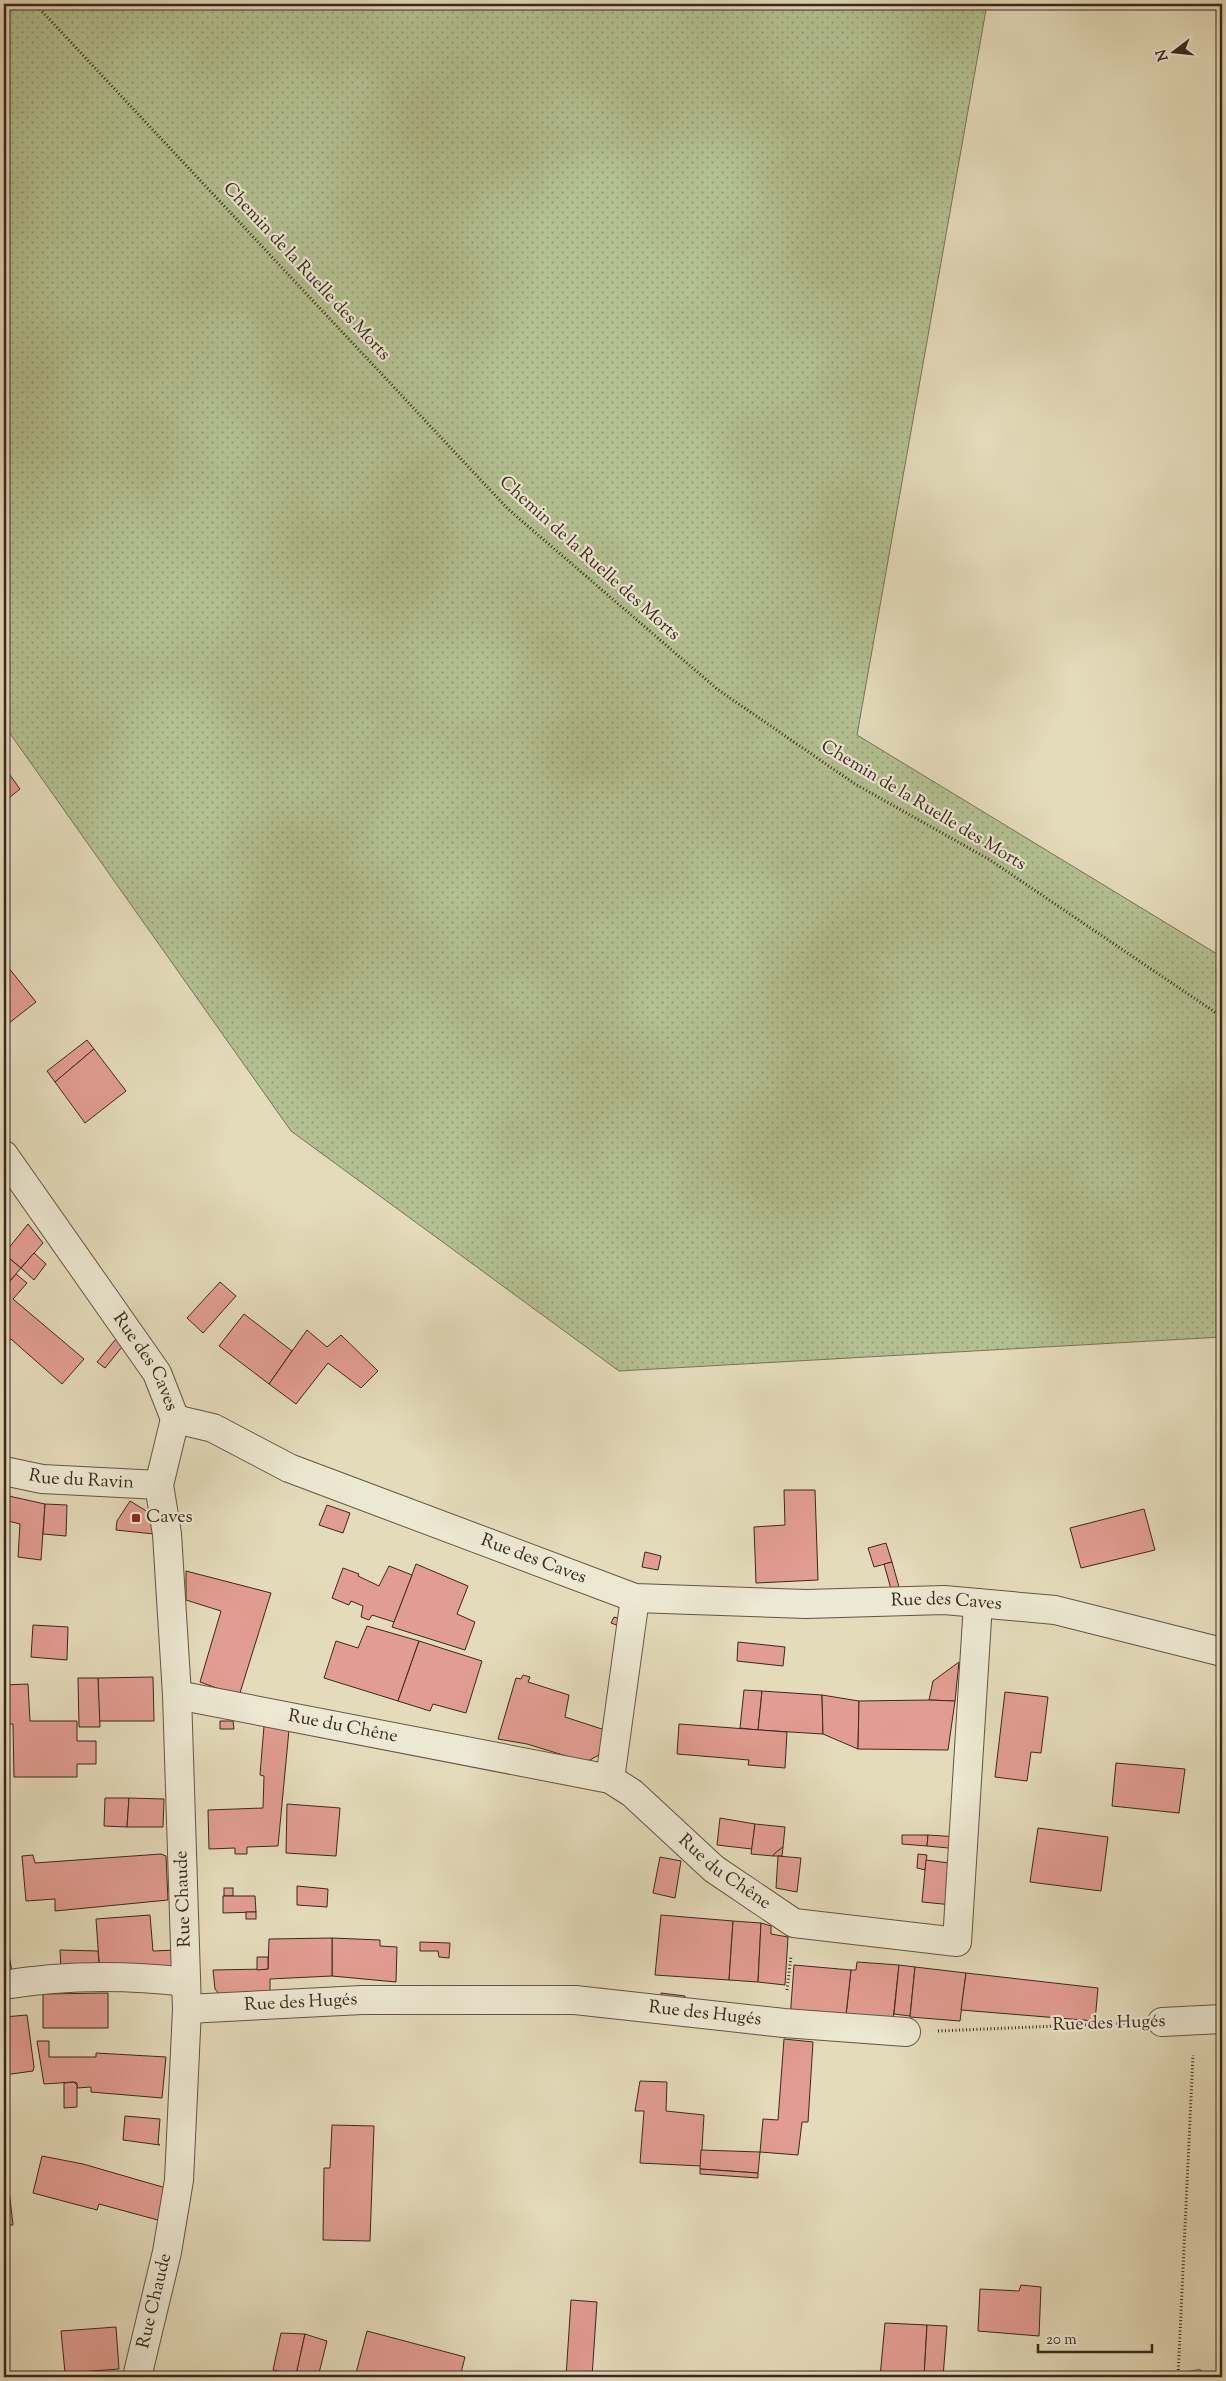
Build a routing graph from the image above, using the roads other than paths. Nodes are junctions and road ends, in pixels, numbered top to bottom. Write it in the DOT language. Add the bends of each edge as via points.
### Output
graph roads {
  1 [pos="4,1155"];
  2 [pos="175,1419"];
  3 [pos="4,1471"];
  4 [pos="159,1485"];
  5 [pos="636,1598"];
  6 [pos="978,1603"];
  7 [pos="1222,1652"];
  8 [pos="177,1695"];
  9 [pos="610,1779"];
  10 [pos="186,1982"];
  11 [pos="4,1985"];
  12 [pos="187,2010"];
  13 [pos="1222,2019"];
  14 [pos="1162,2022"];
  15 [pos="906,2032"];
  16 [pos="137,2377"];
  1 -- 2 [label="street, Rue des Caves" via="157,1373"];
  2 -- 4 [label="street, Rue Chaude"];
  2 -- 5 [label="street, Rue des Caves" via="214,1428 289,1468"];
  3 -- 4 [label="street, Rue du Ravin" via="42,1479"];
  4 -- 8 [label="street, Rue Chaude" via="167,1534"];
  5 -- 6 [label="street, Rue des Caves" via="796,1603 944,1600"];
  5 -- 9 [label="street"];
  6 -- 7 [label="street, Rue des Caves" via="1055,1610"];
  6 -- 9 [label="street, Rue du Chêne" via="957,1942 794,1922 714,1868 632,1793"];
  8 -- 9 [label="street, Rue du Chêne"];
  8 -- 10 [label="street, Rue Chaude"];
  10 -- 11 [label="street" via="137,1976 39,1979"];
  10 -- 12 [label="street, Rue Chaude"];
  12 -- 15 [label="street, Rue des Hugés" via="362,2000 575,2000 784,2023"];
  12 -- 16 [label="street, Rue Chaude" via="179,2180 167,2252"];
  13 -- 14 [label="street, Rue des Hugés"];
}
